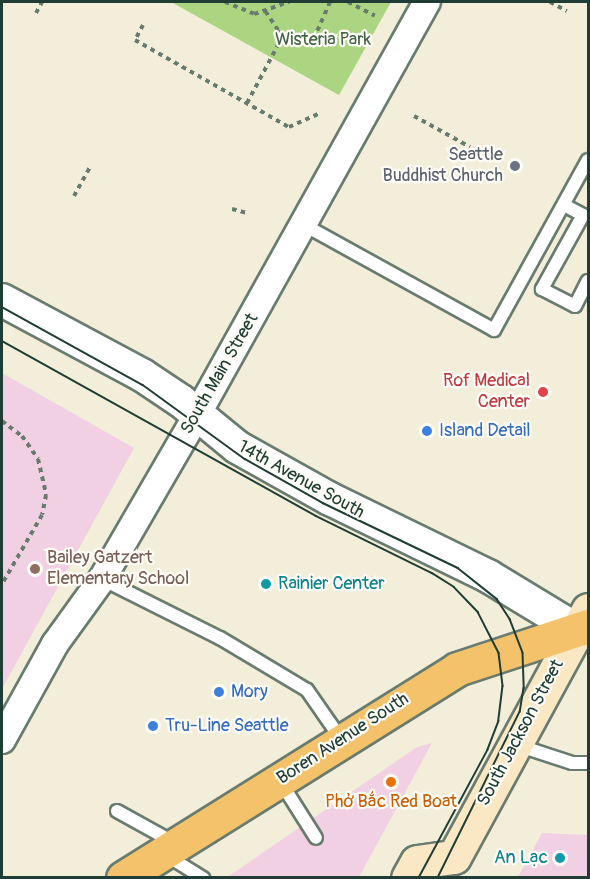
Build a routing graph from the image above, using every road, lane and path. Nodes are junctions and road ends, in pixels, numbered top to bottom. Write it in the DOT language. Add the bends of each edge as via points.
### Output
graph roads {
  1 [pos="42,2"];
  2 [pos="225,2"];
  3 [pos="289,2"];
  4 [pos="330,2"];
  5 [pos="348,2"];
  6 [pos="427,2"];
  7 [pos="550,2"];
  8 [pos="265,11"];
  9 [pos="567,11"];
  10 [pos="36,13"];
  11 [pos="375,16"];
  12 [pos="143,25"];
  13 [pos="310,47"];
  14 [pos="247,103"];
  15 [pos="320,113"];
  16 [pos="414,116"];
  17 [pos="470,147"];
  18 [pos="588,160"];
  19 [pos="90,167"];
  20 [pos="74,196"];
  21 [pos="564,205"];
  22 [pos="232,209"];
  23 [pos="247,213"];
  24 [pos="304,225"];
  25 [pos="588,281"];
  26 [pos="2,300"];
  27 [pos="198,414"];
  28 [pos="2,421"];
  29 [pos="102,579"];
  30 [pos="2,584"];
  31 [pos="586,624"];
  32 [pos="341,739"];
  33 [pos="2,740"];
  34 [pos="516,744"];
  35 [pos="588,764"];
  36 [pos="279,780"];
  37 [pos="117,811"];
  38 [pos="316,838"];
  39 [pos="172,850"];
  40 [pos="461,867"];
  41 [pos="123,878"];
  42 [pos="203,878"];
  43 [pos="408,878"];
  1 -- 10 [label="path"];
  2 -- 8 [label="path" via="254,14"];
  3 -- 8 [label="path"];
  4 -- 13 [label="path"];
  5 -- 11 [label="path"];
  6 -- 24 [label="street, South Main Street"];
  7 -- 9 [label="path"];
  8 -- 14 [label="path" via="278,30 279,43"];
  12 -- 14 [label="path" via="135,40"];
  14 -- 15 [label="path" via="289,127"];
  16 -- 17 [label="path"];
  18 -- 21 [label="lane"];
  19 -- 20 [label="path"];
  21 -- 24 [label="lane" via="494,330"];
  21 -- 25 [label="lane" via="583,215 543,289 575,306"];
  22 -- 23 [label="path"];
  24 -- 27 [label="street, South Main Street"];
  26 -- 27 [label="street, 14th Avenue South" via="142,375"];
  27 -- 29 [label="street, South Main Street"];
  27 -- 31 [label="street, 14th Avenue South" via="237,447 330,499"];
  28 -- 30 [label="path" via="21,436 38,459 46,495 42,516"];
  29 -- 32 [label="lane" via="220,638 307,690"];
  29 -- 33 [label="street, South Main Street" via="55,644"];
  31 -- 32 [label="main road, Boren Avenue South" via="457,669"];
  31 -- 34 [label="main road, South Jackson Street"];
  32 -- 36 [label="main road, Boren Avenue South"];
  34 -- 35 [label="lane" via="572,763"];
  34 -- 40 [label="main road, South Jackson Street"];
  36 -- 38 [label="lane"];
  36 -- 39 [label="main road, Boren Avenue South"];
  37 -- 39 [label="lane"];
  39 -- 41 [label="main road, Boren Avenue South"];
  39 -- 42 [label="lane"];
  40 -- 43 [label="main road, South Jackson Street" via="417,862"];
}
